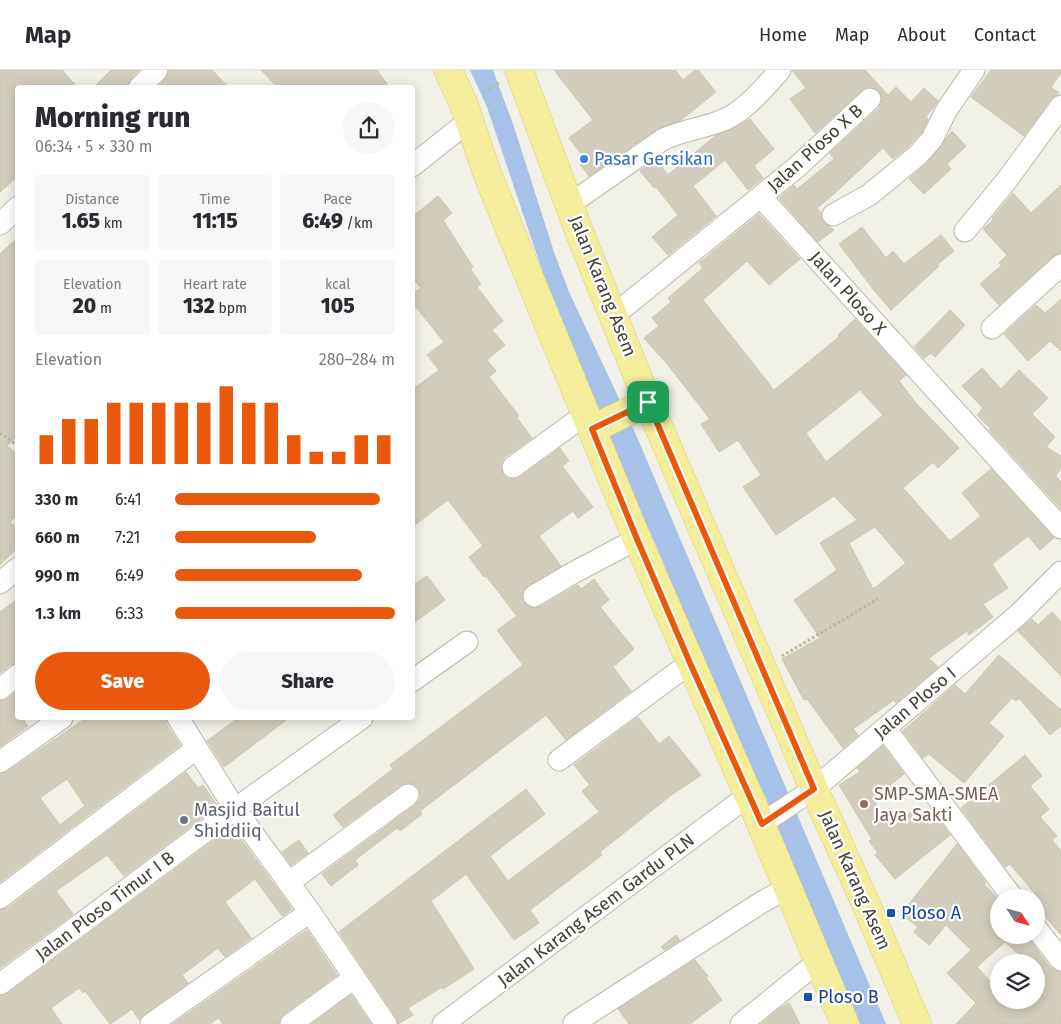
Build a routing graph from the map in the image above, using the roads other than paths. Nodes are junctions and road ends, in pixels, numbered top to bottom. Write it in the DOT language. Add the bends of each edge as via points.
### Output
graph roads {
  1 [pos="157,70"];
  2 [pos="448,70"];
  3 [pos="780,70"];
  4 [pos="974,70"];
  5 [pos="513,74"];
  6 [pos="142,85"];
  7 [pos="870,99"];
  8 [pos="1061,106"];
  9 [pos="470,120"];
  10 [pos="415,164"];
  11 [pos="760,197"];
  12 [pos="570,204"];
  13 [pos="15,209"];
  14 [pos="832,215"];
  15 [pos="0,224"];
  16 [pos="965,231"];
  17 [pos="1061,265"];
  18 [pos="614,315"];
  19 [pos="992,328"];
  20 [pos="647,402"];
  21 [pos="592,423"];
  22 [pos="513,467"];
  23 [pos="1061,528"];
  24 [pos="637,539"];
  25 [pos="15,570"];
  26 [pos="1061,572"];
  27 [pos="0,583"];
  28 [pos="534,596"];
  29 [pos="467,642"];
  30 [pos="690,663"];
  31 [pos="15,677"];
  32 [pos="415,679"];
  33 [pos="0,689"];
  34 [pos="59,720"];
  35 [pos="179,720"];
  36 [pos="359,720"];
  37 [pos="885,728"];
  38 [pos="197,748"];
  39 [pos="559,760"];
  40 [pos="0,762"];
  41 [pos="810,792"];
  42 [pos="408,795"];
  43 [pos="749,795"];
  44 [pos="235,809"];
  45 [pos="764,822"];
  46 [pos="288,883"];
  47 [pos="788,888"];
  48 [pos="1006,889"];
  49 [pos="0,898"];
  50 [pos="310,912"];
  51 [pos="1045,940"];
  52 [pos="1061,960"];
  53 [pos="819,961"];
  54 [pos="354,978"];
  55 [pos="0,984"];
  56 [pos="574,1023"];
  57 [pos="152,1024"];
  58 [pos="291,1024"];
  59 [pos="386,1024"];
  60 [pos="443,1024"];
  61 [pos="741,1024"];
  62 [pos="845,1024"];
  63 [pos="917,1024"];
  1 -- 6 [label="street"];
  2 -- 9 [label="main road"];
  3 -- 12 [label="street" via="735,114 662,140"];
  4 -- 14 [label="street" via="918,155 869,195"];
  5 -- 12 [label="main road, Jalan Karang Asem"];
  7 -- 11 [label="street, Jalan Ploso X B"];
  8 -- 16 [label="street"];
  9 -- 10 [label="street"];
  9 -- 21 [label="main road" via="487,173"];
  11 -- 18 [label="street"];
  11 -- 23 [label="street, Jalan Ploso X"];
  12 -- 18 [label="main road, Jalan Karang Asem"];
  13 -- 15 [label="street"];
  17 -- 19 [label="street"];
  18 -- 20 [label="main road, Jalan Karang Asem"];
  20 -- 21 [label="main road"];
  20 -- 41 [label="main road, Jalan Karang Asem"];
  21 -- 22 [label="street"];
  21 -- 24 [label="main road"];
  24 -- 28 [label="street"];
  24 -- 30 [label="main road"];
  25 -- 27 [label="street"];
  26 -- 37 [label="street, Jalan Ploso I" via="1019,614"];
  29 -- 32 [label="street"];
  30 -- 39 [label="street"];
  30 -- 43 [label="main road"];
  31 -- 33 [label="street"];
  34 -- 40 [label="street"];
  35 -- 38 [label="street"];
  36 -- 44 [label="street, Jalan Ploso Timur I B"];
  37 -- 41 [label="street, Jalan Ploso I"];
  37 -- 48 [label="street"];
  38 -- 44 [label="street"];
  38 -- 49 [label="street"];
  41 -- 45 [label="street, Jalan Ploso I"];
  41 -- 63 [label="main road, Jalan Karang Asem" via="865,902"];
  42 -- 46 [label="street"];
  43 -- 45 [label="main road"];
  43 -- 60 [label="street, Jalan Karang Asem Gardu PLN"];
  44 -- 46 [label="street"];
  44 -- 55 [label="street, Jalan Ploso Timur I B"];
  45 -- 47 [label="main road"];
  46 -- 50 [label="street"];
  47 -- 53 [label="main road"];
  47 -- 56 [label="street"];
  50 -- 54 [label="street"];
  50 -- 57 [label="street"];
  51 -- 52 [label="street"];
  53 -- 61 [label="street"];
  53 -- 62 [label="main road"];
  54 -- 58 [label="street"];
  54 -- 59 [label="street"];
}
